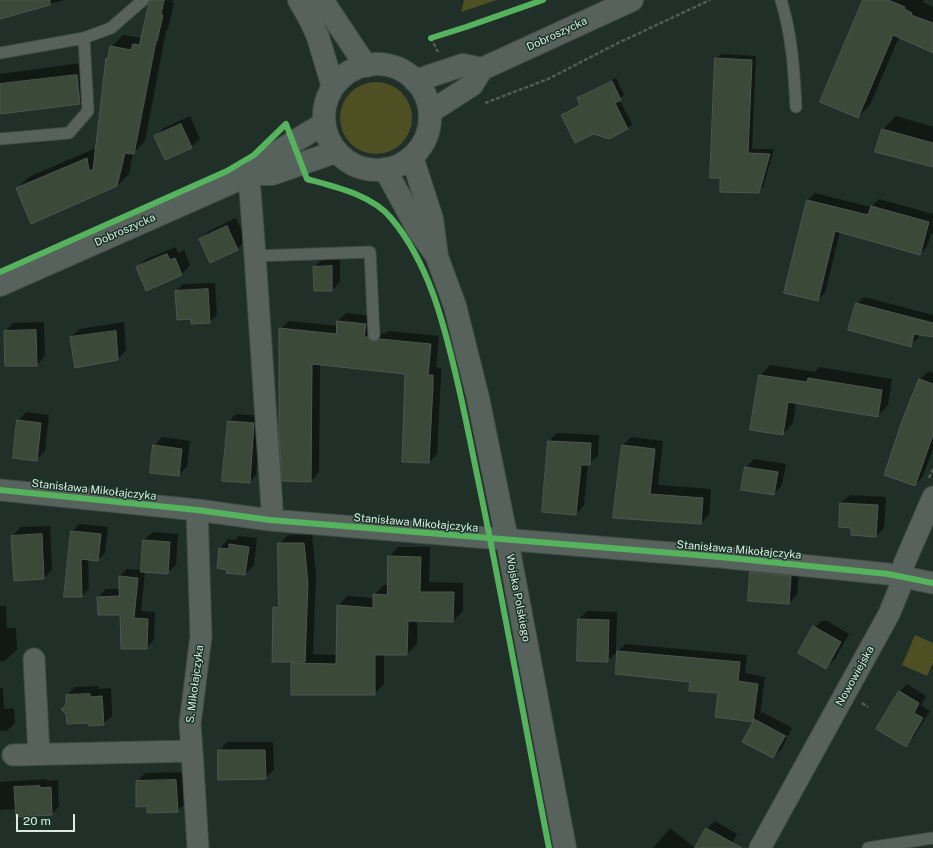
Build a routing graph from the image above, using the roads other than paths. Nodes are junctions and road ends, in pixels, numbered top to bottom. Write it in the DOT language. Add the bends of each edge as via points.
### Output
graph roads {
  1 [pos="143,0"];
  2 [pos="300,0"];
  3 [pos="322,0"];
  4 [pos="632,0"];
  5 [pos="781,0"];
  6 [pos="84,38"];
  7 [pos="0,53"];
  8 [pos="366,66"];
  9 [pos="482,69"];
  10 [pos="415,81"];
  11 [pos="333,87"];
  12 [pos="796,107"];
  13 [pos="430,112"];
  14 [pos="323,124"];
  15 [pos="0,139"];
  16 [pos="335,152"];
  17 [pos="412,157"];
  18 [pos="385,169"];
  19 [pos="248,175"];
  20 [pos="255,256"];
  21 [pos="438,257"];
  22 [pos="0,285"];
  23 [pos="374,335"];
  24 [pos="0,490"];
  25 [pos="930,490"];
  26 [pos="197,510"];
  27 [pos="270,520"];
  28 [pos="507,540"];
  29 [pos="902,576"];
  30 [pos="933,583"];
  31 [pos="34,659"];
  32 [pos="192,751"];
  33 [pos="39,754"];
  34 [pos="13,755"];
  35 [pos="933,838"];
  36 [pos="198,848"];
  37 [pos="565,848"];
  38 [pos="760,848"];
  39 [pos="868,848"];
  1 -- 6 [label="lane" via="111,28"];
  2 -- 11 [label="main road" via="318,37"];
  3 -- 8 [label="main road"];
  4 -- 9 [label="main road, Dobroszycka"];
  5 -- 12 [label="lane" via="794,62"];
  6 -- 7 [label="lane"];
  6 -- 15 [label="lane" via="88,111 70,132"];
  8 -- 10 [label="main road" via="387,66 402,71"];
  8 -- 11 [label="main road" via="354,69"];
  9 -- 10 [label="main road" via="463,65"];
  9 -- 13 [label="main road" via="472,85"];
  10 -- 13 [label="main road" via="426,96"];
  11 -- 14 [label="main road" via="324,109"];
  13 -- 17 [label="main road" via="428,130 423,143"];
  14 -- 16 [label="main road" via="327,140"];
  14 -- 19 [label="main road, Dobroszycka" via="266,159"];
  16 -- 18 [label="main road" via="356,165 370,169"];
  16 -- 19 [label="main road, Dobroszycka" via="272,174"];
  17 -- 18 [label="main road" via="400,165"];
  17 -- 21 [label="main road, Wojska Polskiego" via="432,219"];
  18 -- 21 [label="main road, Wojska Polskiego" via="417,228"];
  19 -- 20 [label="street"];
  19 -- 22 [label="main road, Dobroszycka"];
  20 -- 23 [label="lane" via="370,252"];
  20 -- 27 [label="street" via="272,508"];
  21 -- 28 [label="main road, Wojska Polskiego" via="455,306 468,356"];
  24 -- 26 [label="street, Stanisława Mikołajczyka"];
  25 -- 29 [label="street, Nowowiejska"];
  26 -- 27 [label="street, Stanisława Mikołajczyka"];
  26 -- 32 [label="street, S. Mikołajczyka" via="201,636 190,724"];
  27 -- 28 [label="street, Stanisława Mikołajczyka"];
  28 -- 29 [label="street, Stanisława Mikołajczyka" via="728,558"];
  28 -- 37 [label="main road, Wojska Polskiego"];
  29 -- 30 [label="street, Stanisława Mikołajczyka"];
  29 -- 38 [label="street, Nowowiejska" via="901,586 889,614"];
  31 -- 33 [label="street"];
  32 -- 33 [label="street"];
  32 -- 36 [label="street, S. Mikołajczyka"];
  33 -- 34 [label="street"];
  35 -- 39 [label="lane"];
}
